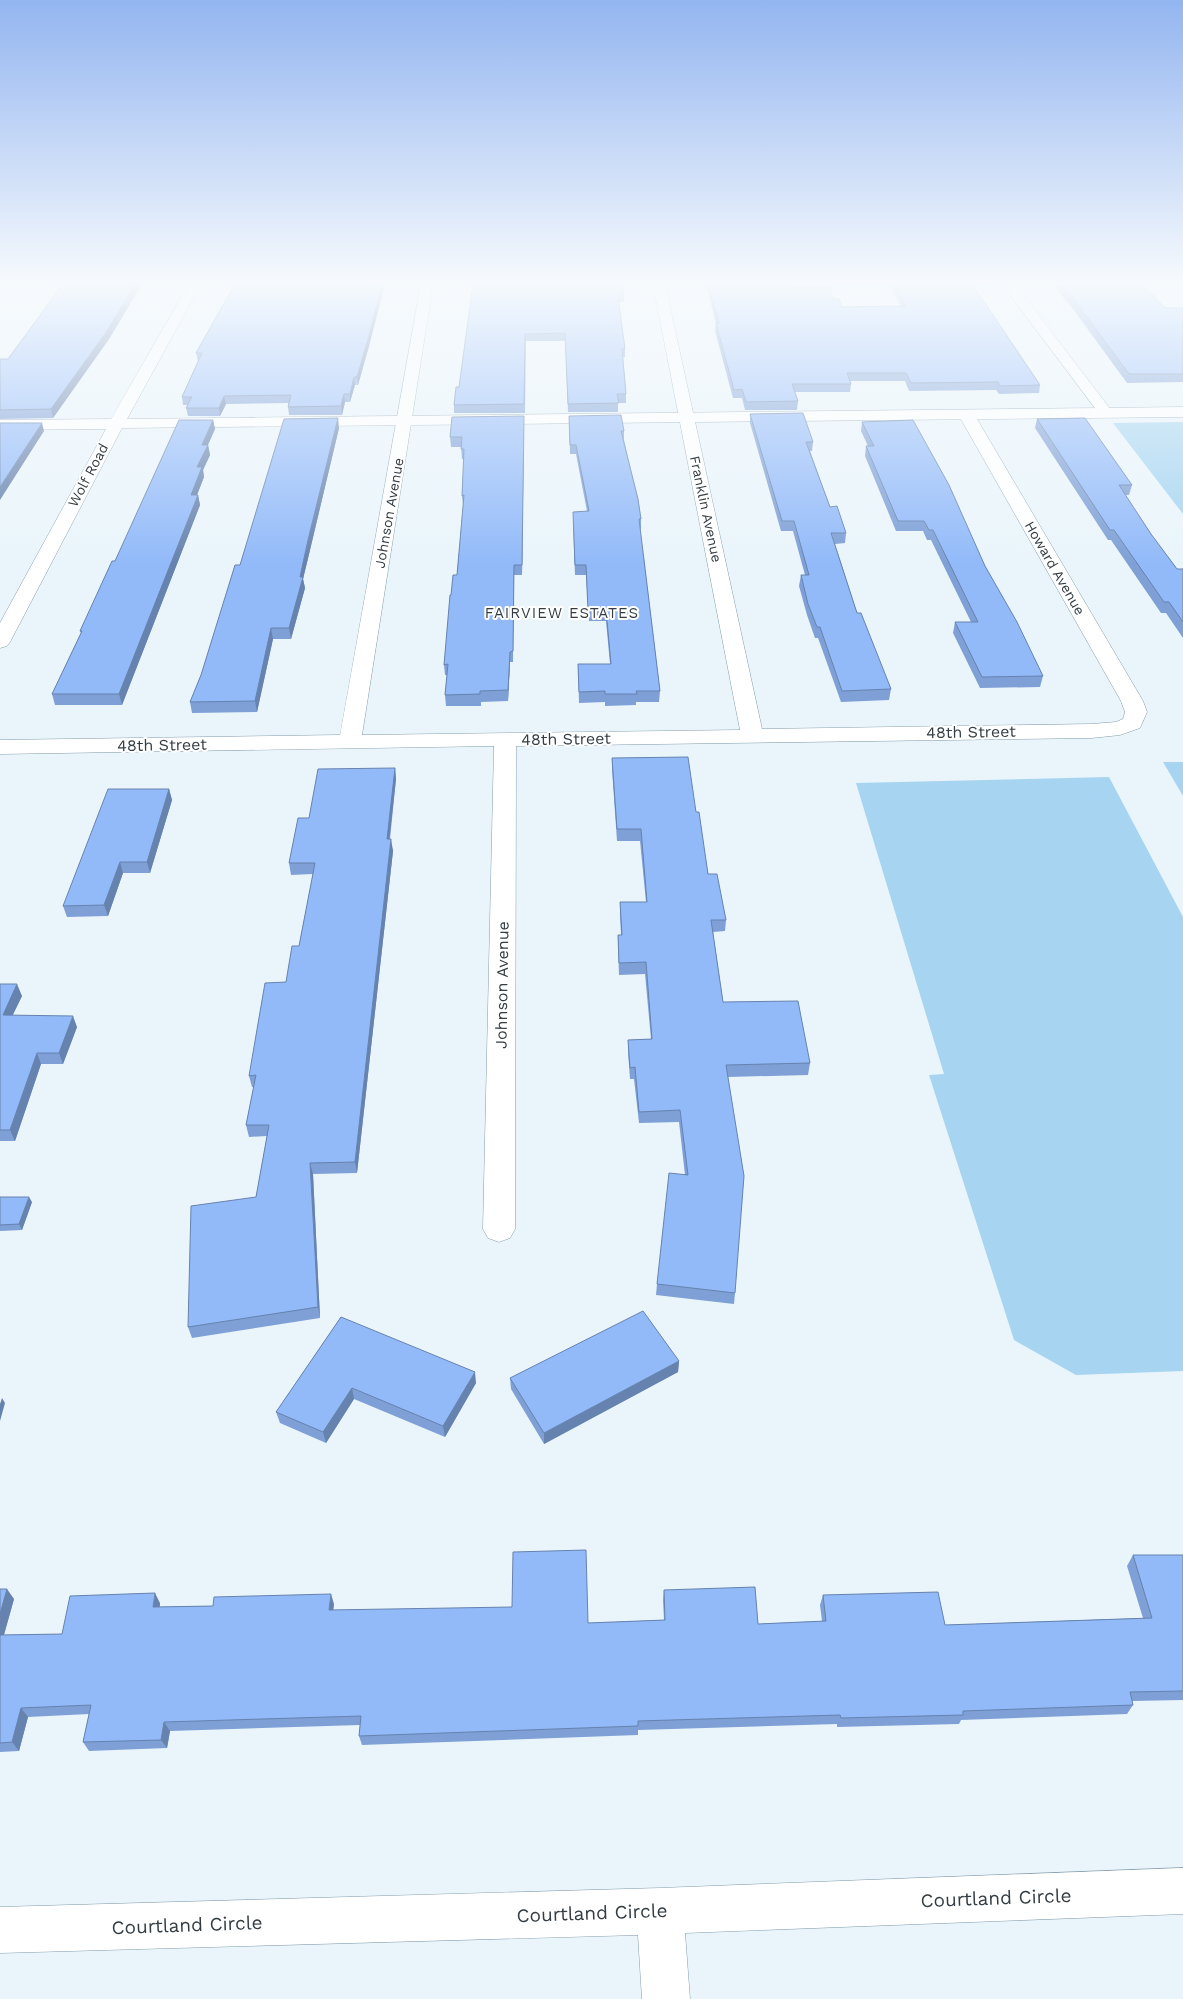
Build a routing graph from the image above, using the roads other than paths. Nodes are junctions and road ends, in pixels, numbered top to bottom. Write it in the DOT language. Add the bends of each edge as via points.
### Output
graph roads {
  1 [pos="142,377"];
  2 [pos="411,377"];
  3 [pos="679,377"];
  4 [pos="1079,377"];
  5 [pos="1106,412"];
  6 [pos="1183,412"];
  7 [pos="966,414"];
  8 [pos="687,417"];
  9 [pos="404,421"];
  10 [pos="116,424"];
  11 [pos="0,425"];
  12 [pos="0,642"];
  13 [pos="1132,723"];
  14 [pos="752,735"];
  15 [pos="505,740"];
  16 [pos="350,741"];
  17 [pos="0,747"];
  18 [pos="499,1229"];
  19 [pos="1183,1891"];
  20 [pos="660,1912"];
  21 [pos="0,1930"];
  22 [pos="666,1999"];
  1 -- 10 [label="street, Wolf Road"];
  2 -- 9 [label="street, Johnson Avenue"];
  3 -- 8 [label="street, Franklin Avenue"];
  4 -- 5 [label="street"];
  5 -- 6 [label="street"];
  5 -- 7 [label="street"];
  7 -- 8 [label="street"];
  7 -- 13 [label="street, Howard Avenue" via="1132,701 1136,712"];
  8 -- 9 [label="street"];
  8 -- 14 [label="street, Franklin Avenue"];
  9 -- 10 [label="street"];
  9 -- 16 [label="street, Johnson Avenue"];
  10 -- 11 [label="street"];
  10 -- 12 [label="street, Wolf Road"];
  13 -- 14 [label="street, 48th Street" via="1120,728 1092,730"];
  14 -- 15 [label="street, 48th Street"];
  15 -- 16 [label="street, 48th Street"];
  15 -- 18 [label="street, Johnson Avenue"];
  16 -- 17 [label="street, 48th Street"];
  19 -- 20 [label="street, Courtland Circle"];
  20 -- 21 [label="street, Courtland Circle"];
  20 -- 22 [label="street"];
}
